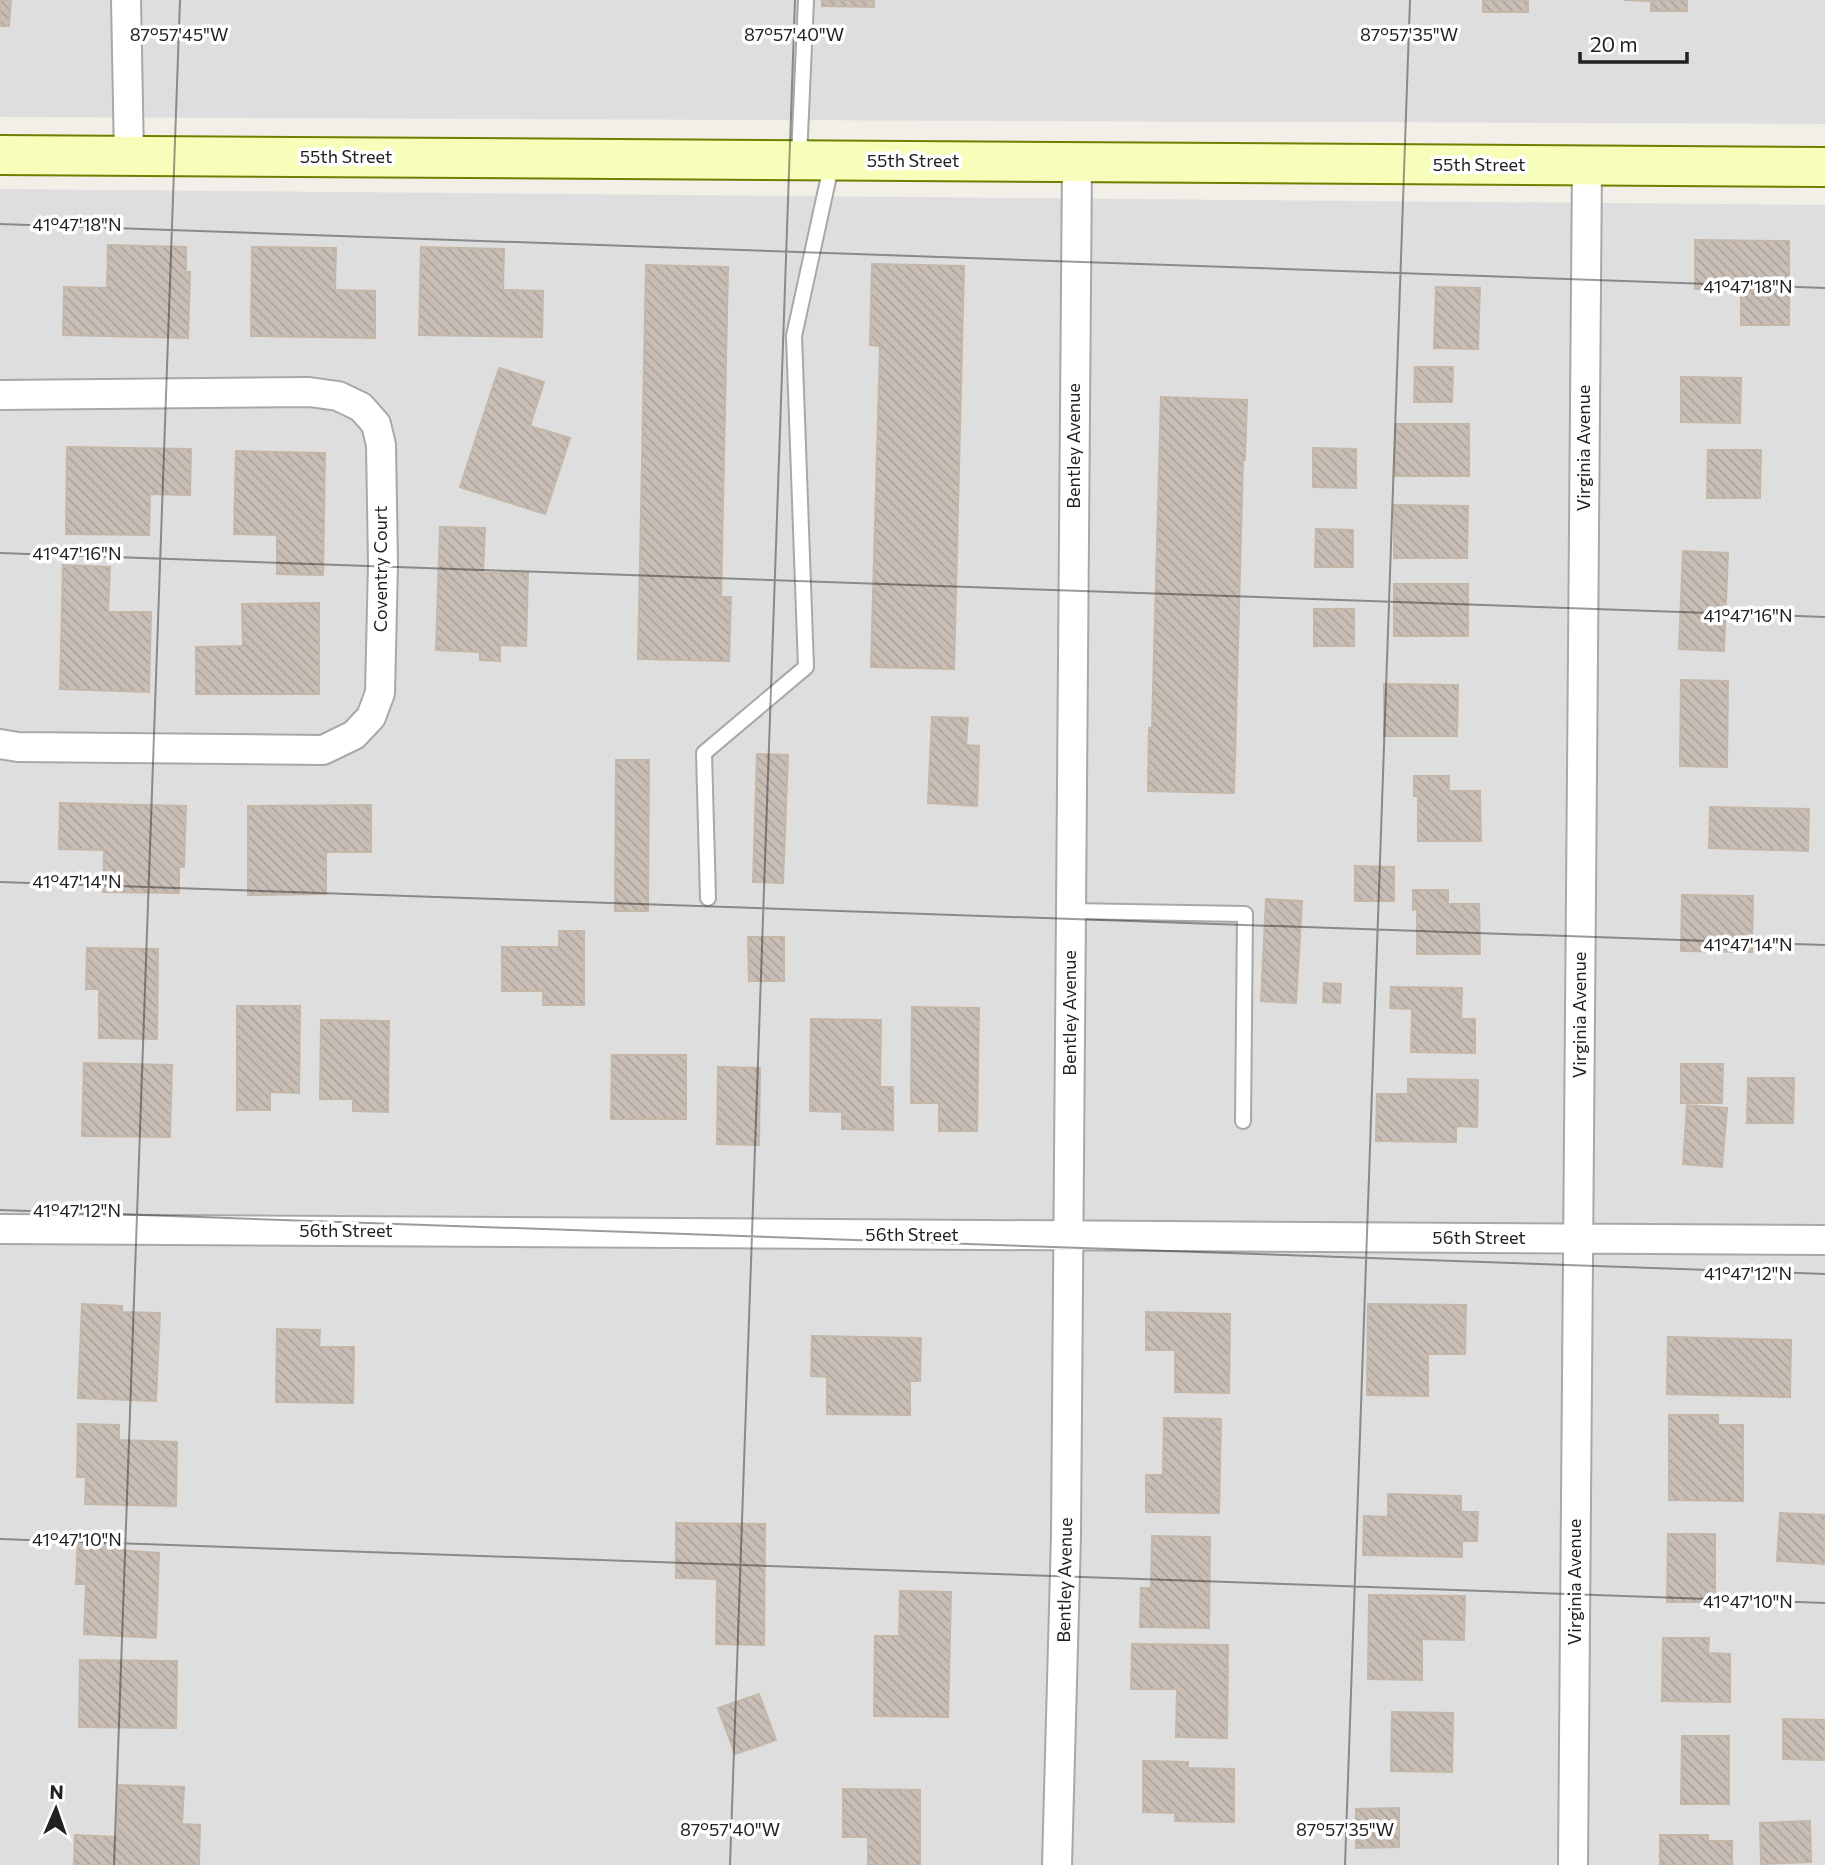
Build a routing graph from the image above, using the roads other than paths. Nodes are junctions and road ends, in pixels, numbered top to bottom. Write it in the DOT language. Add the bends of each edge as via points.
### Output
graph roads {
  1 [pos="127,0"];
  2 [pos="806,0"];
  3 [pos="0,155"];
  4 [pos="129,156"];
  5 [pos="815,160"];
  6 [pos="1077,162"];
  7 [pos="1587,165"];
  8 [pos="1825,167"];
  9 [pos="0,395"];
  10 [pos="0,744"];
  11 [pos="708,898"];
  12 [pos="1071,911"];
  13 [pos="1243,1121"];
  14 [pos="0,1229"];
  15 [pos="1068,1236"];
  16 [pos="1578,1239"];
  17 [pos="1825,1240"];
  18 [pos="1057,1865"];
  19 [pos="1573,1865"];
  1 -- 4 [label="street"];
  2 -- 5 [label="lane"];
  3 -- 4 [label="main road, 55th Street"];
  4 -- 5 [label="main road, 55th Street"];
  5 -- 6 [label="main road, 55th Street"];
  5 -- 11 [label="lane" via="794,336 806,667 704,753"];
  6 -- 7 [label="main road, 55th Street"];
  6 -- 12 [label="street, Bentley Avenue"];
  7 -- 8 [label="main road, 55th Street"];
  7 -- 16 [label="street, Virginia Avenue"];
  9 -- 10 [label="street, Coventry Court" via="309,392 338,396 361,407 376,424 381,445 383,564 380,693 371,717 354,736 323,750"];
  12 -- 13 [label="lane" via="1245,914"];
  12 -- 15 [label="street, Bentley Avenue"];
  14 -- 15 [label="street, 56th Street"];
  15 -- 16 [label="street, 56th Street"];
  15 -- 18 [label="street, Bentley Avenue"];
  16 -- 17 [label="street, 56th Street"];
  16 -- 19 [label="street, Virginia Avenue"];
}
